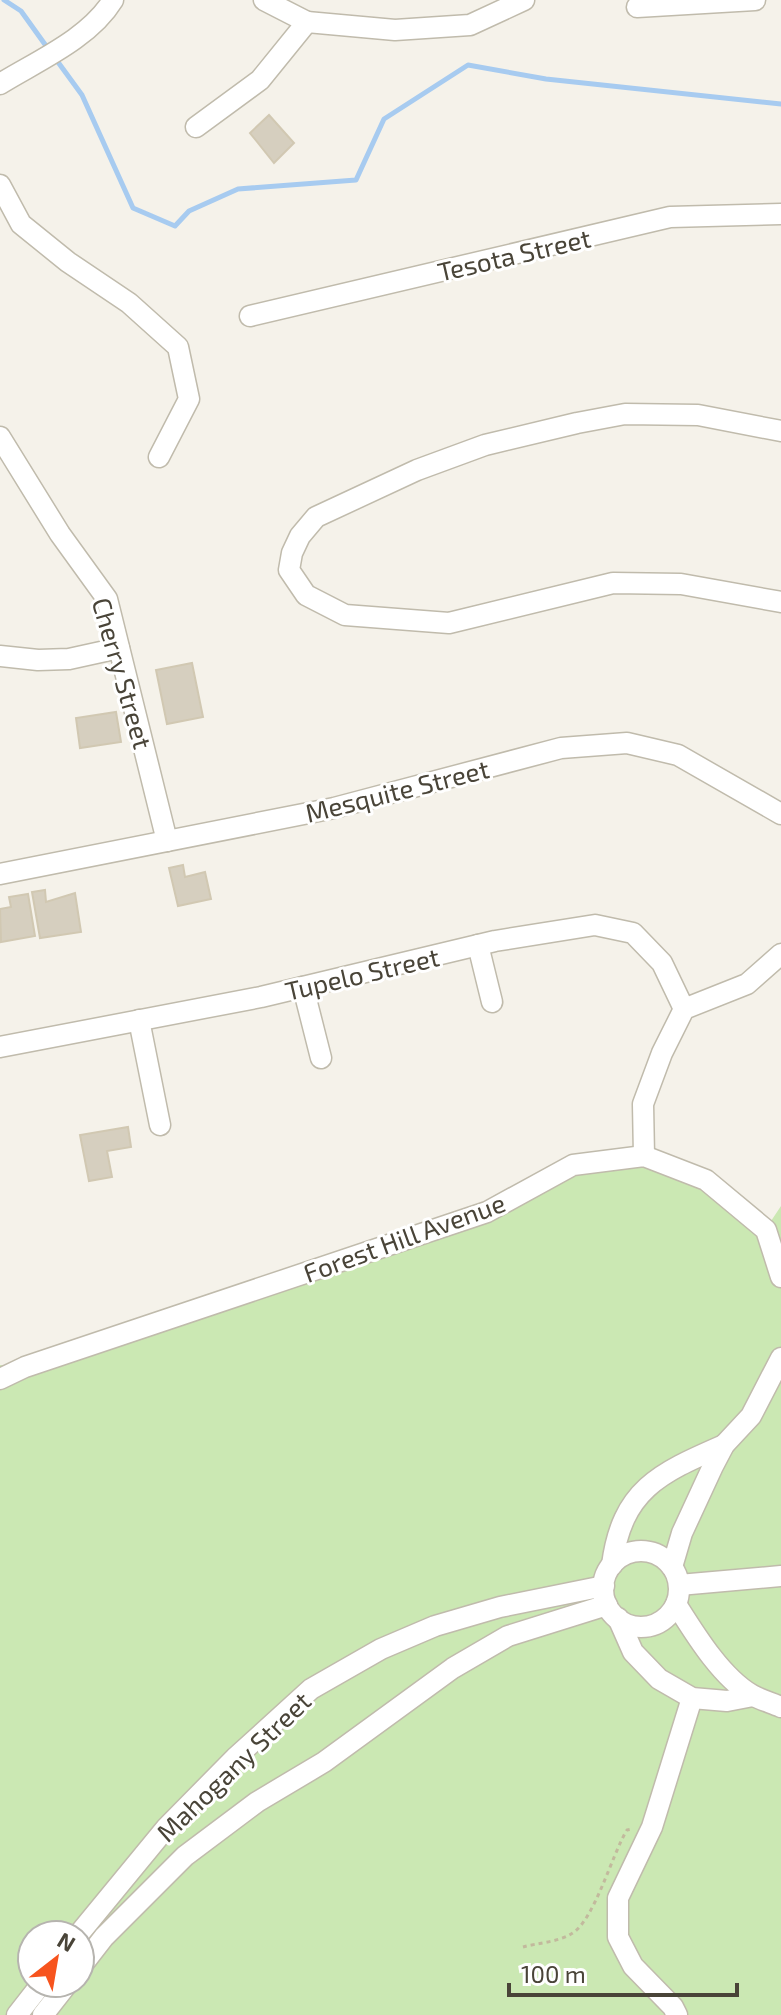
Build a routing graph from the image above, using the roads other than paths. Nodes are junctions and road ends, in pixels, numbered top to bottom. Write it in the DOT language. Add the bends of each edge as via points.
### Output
graph roads {
  1 [pos="113,0"];
  2 [pos="264,0"];
  3 [pos="524,0"];
  4 [pos="755,0"];
  5 [pos="637,7"];
  6 [pos="307,22"];
  7 [pos="0,84"];
  8 [pos="196,127"];
  9 [pos="0,185"];
  10 [pos="781,214"];
  11 [pos="250,316"];
  12 [pos="781,431"];
  13 [pos="0,437"];
  14 [pos="159,457"];
  15 [pos="781,602"];
  16 [pos="119,648"];
  17 [pos="0,656"];
  18 [pos="781,814"];
  19 [pos="167,841"];
  20 [pos="0,874"];
  21 [pos="478,945"];
  22 [pos="781,954"];
  23 [pos="303,987"];
  24 [pos="492,1002"];
  25 [pos="684,1009"];
  26 [pos="139,1020"];
  27 [pos="0,1047"];
  28 [pos="321,1058"];
  29 [pos="160,1125"];
  30 [pos="644,1156"];
  31 [pos="781,1277"];
  32 [pos="781,1358"];
  33 [pos="0,1365"];
  34 [pos="25,1367"];
  35 [pos="0,1379"];
  36 [pos="724,1445"];
  37 [pos="612,1565"];
  38 [pos="781,1576"];
  39 [pos="676,1585"];
  40 [pos="610,1603"];
  41 [pos="753,1696"];
  42 [pos="692,1698"];
  43 [pos="781,1707"];
  44 [pos="91,1919"];
  45 [pos="96,1947"];
  46 [pos="30,1999"];
  47 [pos="56,1999"];
  48 [pos="17,2015"];
  49 [pos="43,2015"];
  50 [pos="677,2015"];
  1 -- 7 [label="street" via="77,37"];
  2 -- 6 [label="street"];
  3 -- 6 [label="street" via="470,25 395,30"];
  4 -- 5 [label="street"];
  6 -- 8 [label="street" via="260,80"];
  9 -- 14 [label="street" via="21,224 129,303 178,347 189,399"];
  10 -- 11 [label="street, Tesota Street" via="670,217"];
  12 -- 15 [label="street" via="698,415 625,414 485,445 316,517 300,536 289,570 306,595 345,615 449,623 613,583 681,584"];
  13 -- 16 [label="street, Cherry Street" via="107,599"];
  16 -- 17 [label="street" via="69,659"];
  16 -- 19 [label="street, Cherry Street"];
  18 -- 19 [label="street, Mesquite Street" via="678,755 627,743 561,748 334,808"];
  19 -- 20 [label="street, Mesquite Street"];
  21 -- 23 [label="street, Tupelo Street"];
  21 -- 24 [label="street"];
  21 -- 25 [label="street, Tupelo Street" via="595,925 633,933 662,963"];
  22 -- 25 [label="street" via="747,984"];
  23 -- 26 [label="street, Tupelo Street"];
  23 -- 28 [label="street"];
  25 -- 30 [label="street" via="643,1104"];
  26 -- 27 [label="street, Tupelo Street"];
  26 -- 29 [label="street"];
  30 -- 31 [label="street, Forest Hill Avenue" via="706,1180 766,1230"];
  30 -- 34 [label="street, Forest Hill Avenue" via="573,1165 487,1212"];
  32 -- 36 [label="street" via="751,1416"];
  33 -- 34 [label="street, Forest Hill Avenue"];
  34 -- 35 [label="street, Forest Hill Avenue"];
  36 -- 37 [label="street" via="648,1485 620,1526"];
  36 -- 39 [label="street" via="691,1511"];
  37 -- 39 [label="street" via="627,1554 657,1554"];
  37 -- 40 [label="street"];
  38 -- 39 [label="street"];
  39 -- 40 [label="street" via="664,1620 646,1627 626,1624"];
  39 -- 41 [label="street" via="701,1644"];
  40 -- 42 [label="street" via="633,1652 659,1679"];
  40 -- 44 [label="street, Mahogany Street" via="500,1607 381,1649 311,1689 166,1828"];
  40 -- 45 [label="street, Mahogany Street" via="508,1636 453,1668 185,1856"];
  41 -- 42 [label="street" via="727,1701"];
  41 -- 43 [label="street"];
  42 -- 50 [label="street" via="652,1827 618,1898 618,1937 633,1966"];
  46 -- 48 [label="street"];
  47 -- 49 [label="street"];
}
